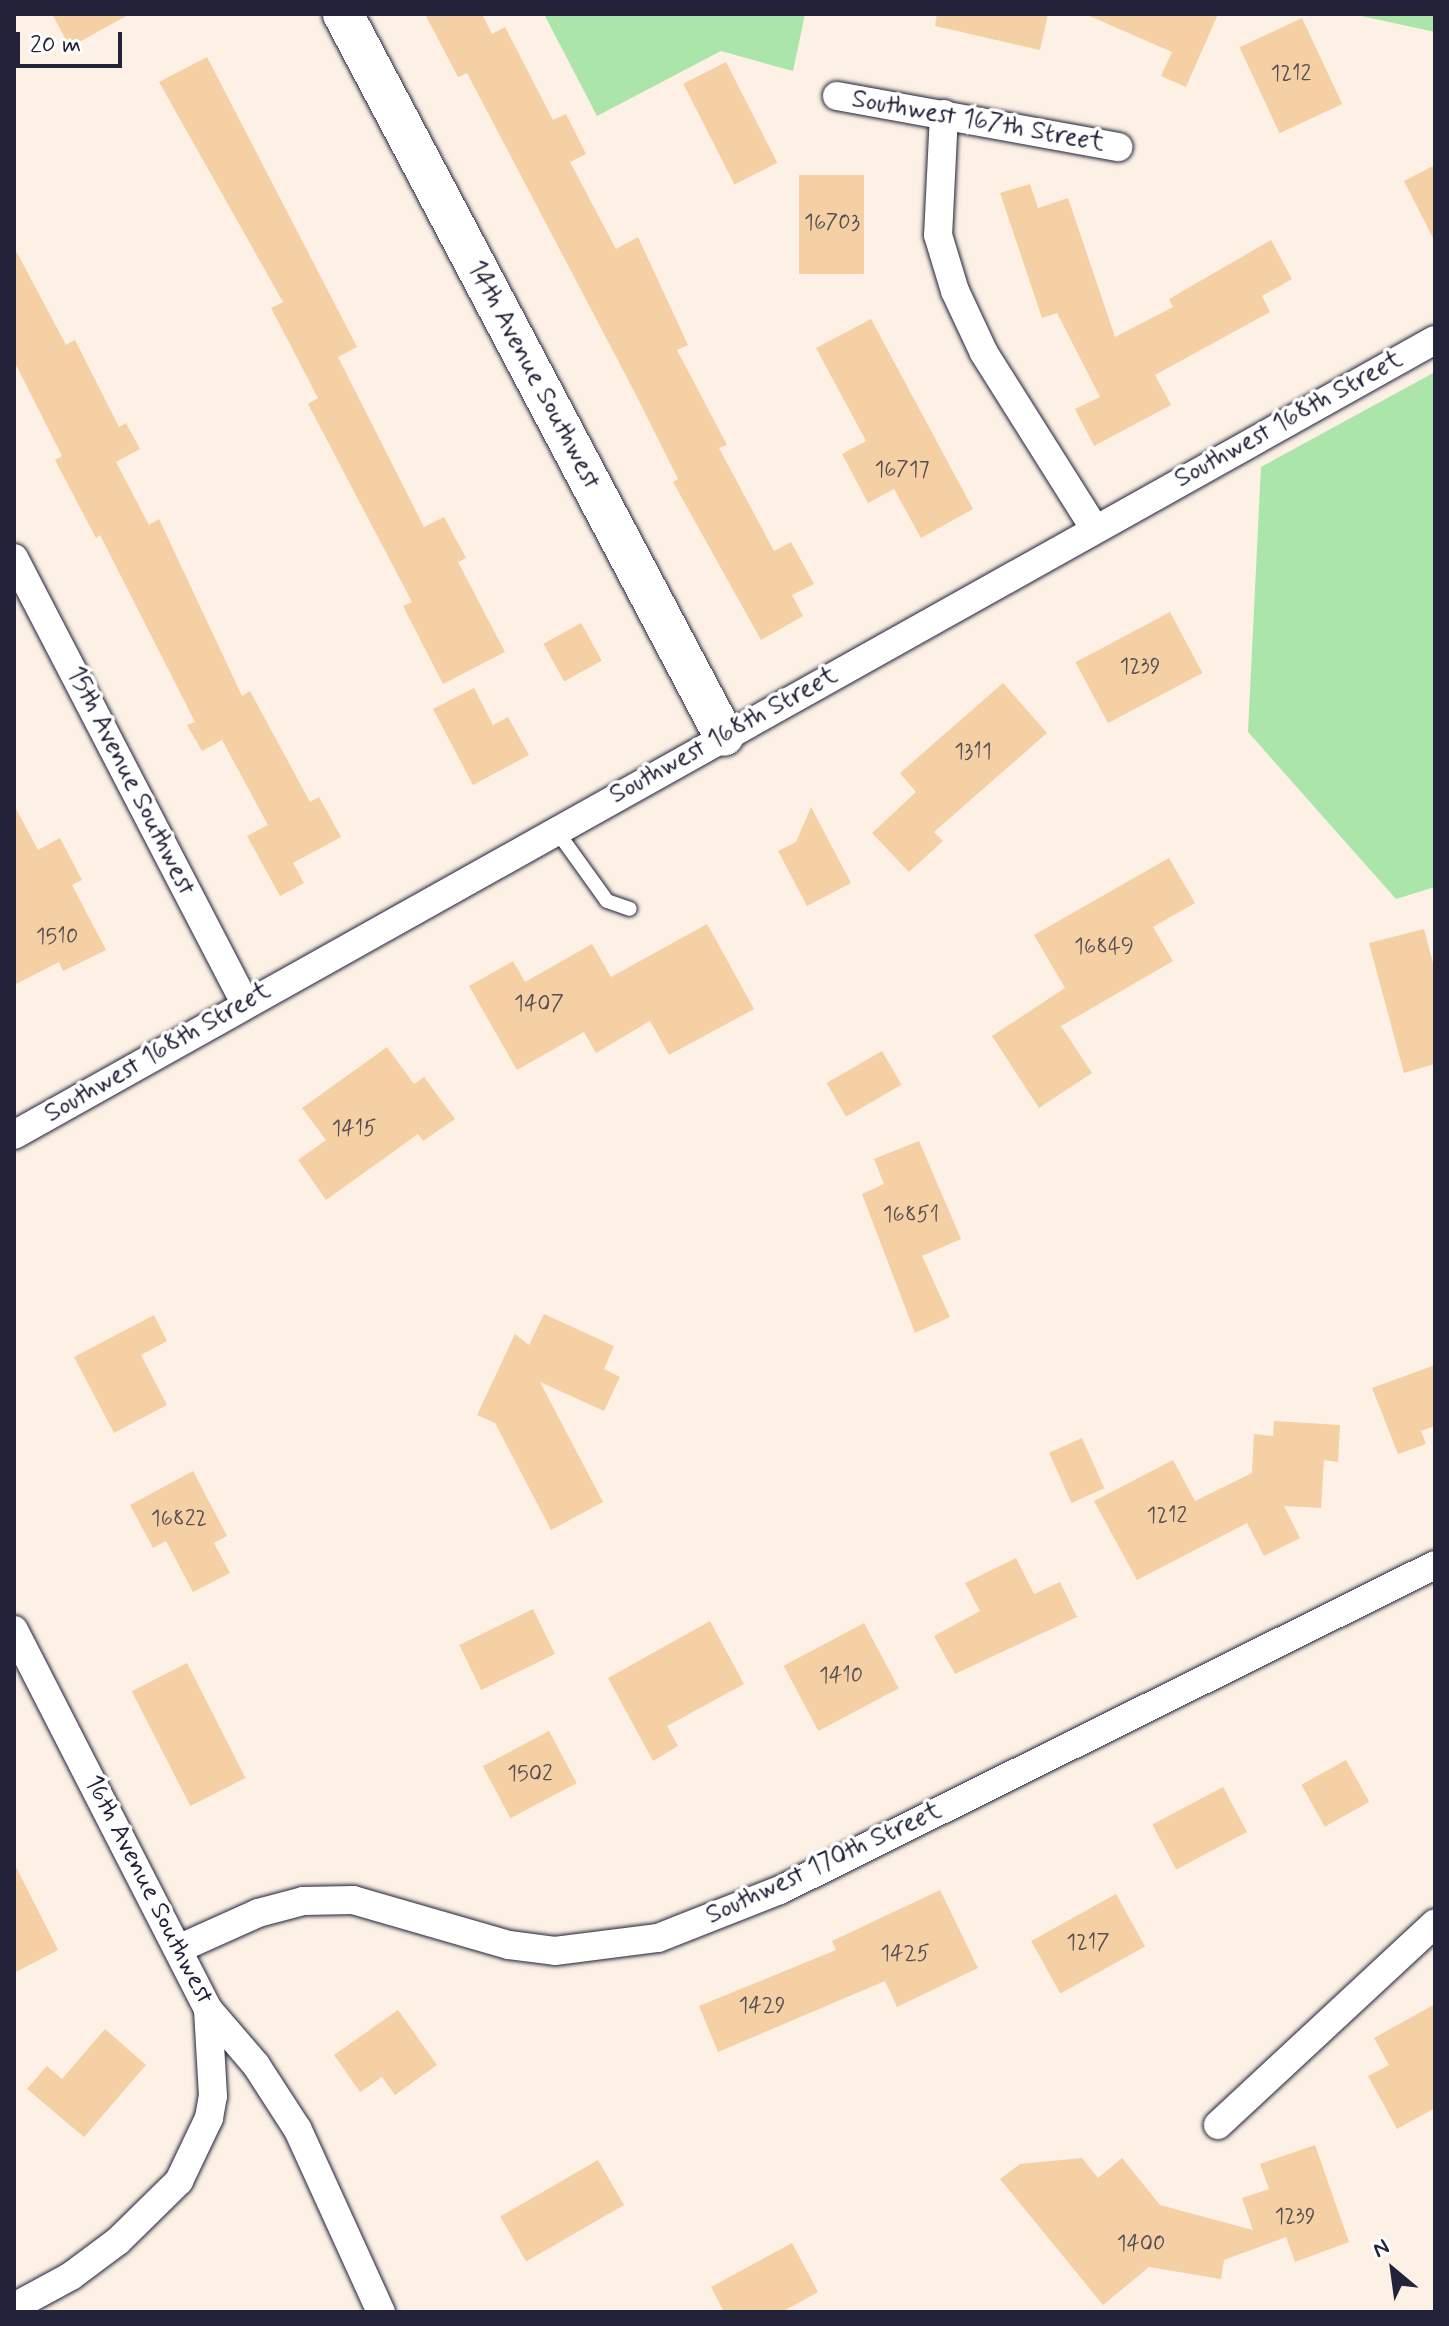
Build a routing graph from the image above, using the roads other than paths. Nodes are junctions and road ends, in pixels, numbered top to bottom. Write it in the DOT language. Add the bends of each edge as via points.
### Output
graph roads {
  1 [pos="343,14"];
  2 [pos="837,96"];
  3 [pos="944,114"];
  4 [pos="1118,147"];
  5 [pos="1435,340"];
  6 [pos="1094,528"];
  7 [pos="14,558"];
  8 [pos="724,736"];
  9 [pos="556,830"];
  10 [pos="630,909"];
  11 [pos="245,1003"];
  12 [pos="14,1135"];
  13 [pos="1435,1565"];
  14 [pos="14,1630"];
  15 [pos="1435,1923"];
  16 [pos="178,1949"];
  17 [pos="208,2009"];
  18 [pos="1218,2125"];
  19 [pos="14,2307"];
  20 [pos="381,2312"];
  1 -- 8 [label="street, 14th Avenue Southwest"];
  2 -- 3 [label="street, Southwest 167th Street"];
  3 -- 4 [label="street, Southwest 167th Street"];
  3 -- 6 [label="street" via="938,235 955,291 984,353"];
  5 -- 6 [label="street, Southwest 168th Street"];
  6 -- 8 [label="street, Southwest 168th Street"];
  7 -- 11 [label="street, 15th Avenue Southwest"];
  8 -- 9 [label="street, Southwest 168th Street"];
  9 -- 10 [label="lane" via="607,901"];
  9 -- 11 [label="street, Southwest 168th Street"];
  11 -- 12 [label="street, Southwest 168th Street"];
  13 -- 16 [label="street, Southwest 170th Street" via="780,1890 658,1938 555,1951 509,1945 340,1900 303,1901 258,1913"];
  14 -- 16 [label="street, 16th Avenue Southwest"];
  15 -- 18 [label="street"];
  16 -- 17 [label="street, 16th Avenue Southwest"];
  17 -- 19 [label="street" via="213,2096 209,2118 179,2181 118,2241 71,2276"];
  17 -- 20 [label="street, 16th Avenue Southwest" via="256,2065 298,2130"];
}
